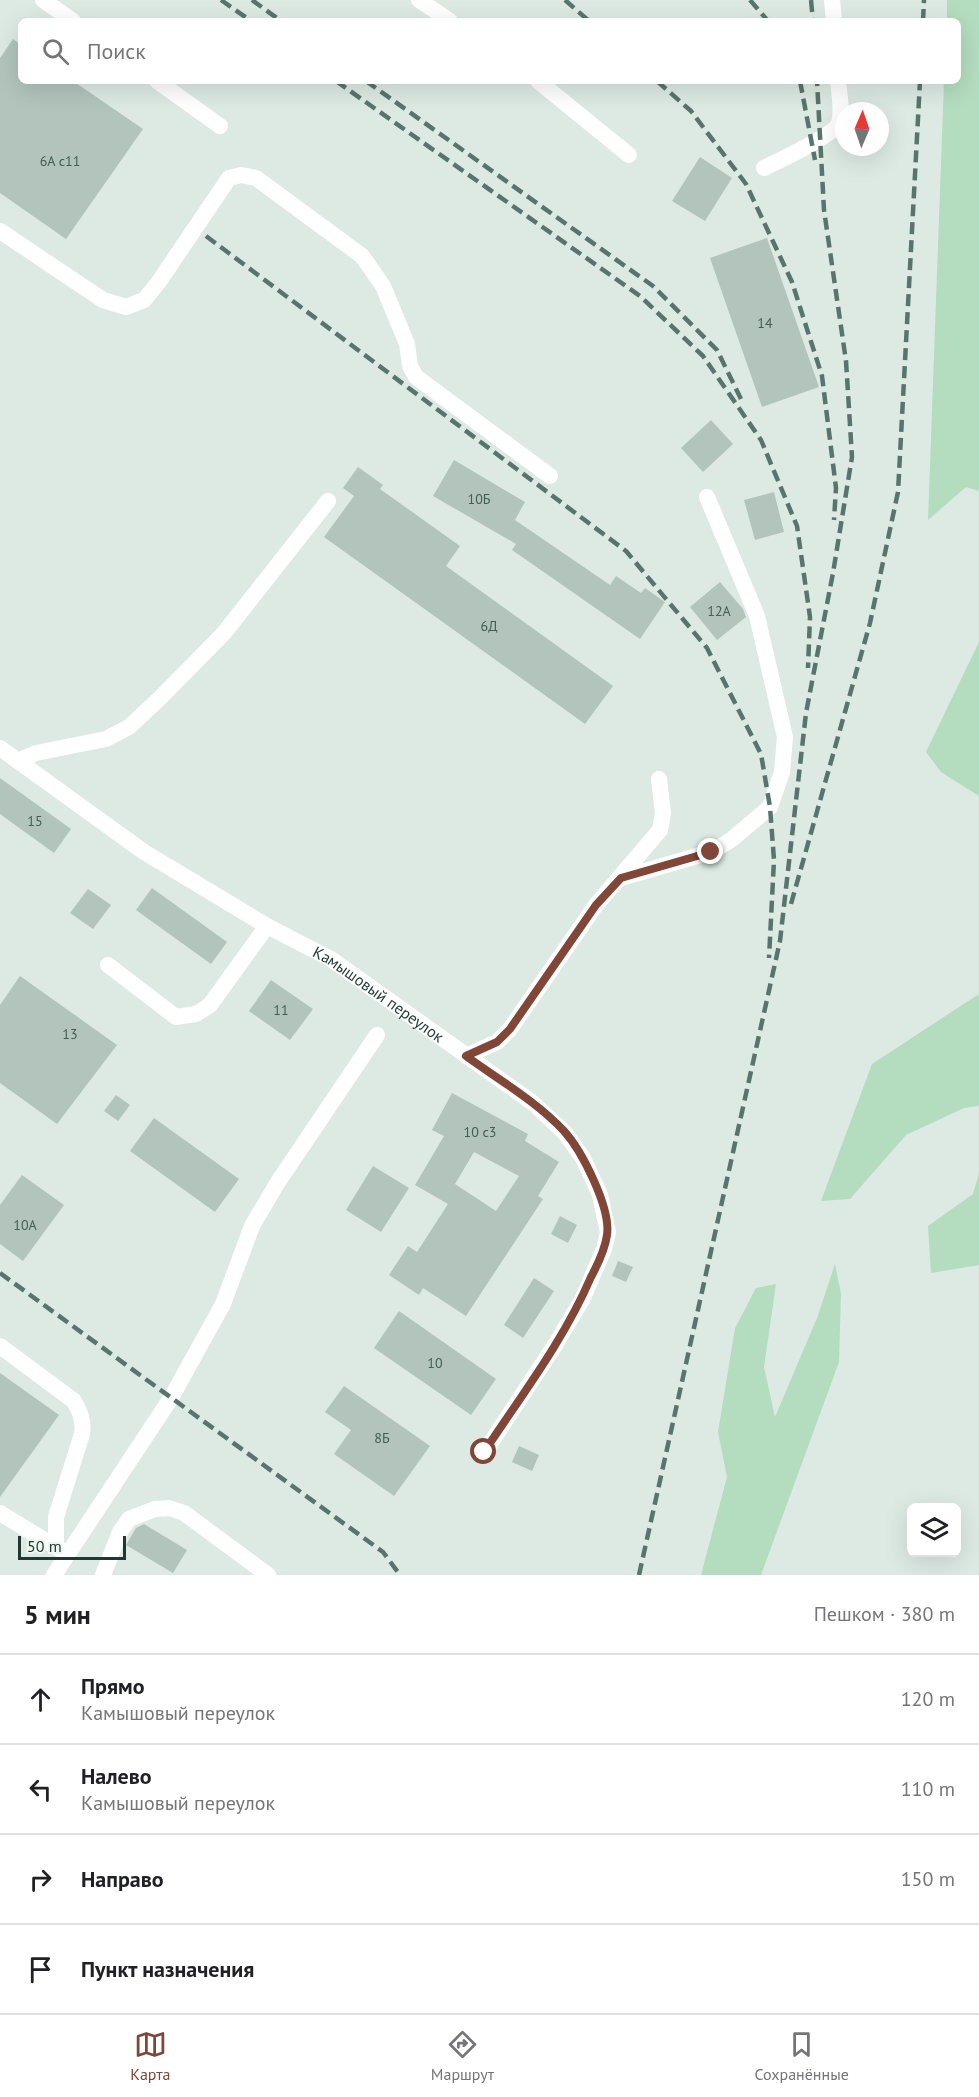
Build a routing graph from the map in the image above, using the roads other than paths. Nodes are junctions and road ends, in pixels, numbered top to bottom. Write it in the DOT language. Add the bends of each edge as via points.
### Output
graph roads {
  1 [pos="43,0"];
  2 [pos="419,0"];
  3 [pos="832,0"];
  4 [pos="69,18"];
  5 [pos="446,18"];
  6 [pos="834,18"];
  7 [pos="161,84"];
  8 [pos="542,84"];
  9 [pos="838,84"];
  10 [pos="220,126"];
  11 [pos="629,155"];
  12 [pos="764,168"];
  13 [pos="0,231"];
  14 [pos="550,476"];
  15 [pos="707,497"];
  16 [pos="328,501"];
  17 [pos="0,748"];
  18 [pos="18,761"];
  19 [pos="659,779"];
  20 [pos="621,878"];
  21 [pos="267,926"];
  22 [pos="108,965"];
  23 [pos="377,1035"];
  24 [pos="466,1056"];
  25 [pos="0,1346"];
  26 [pos="484,1452"];
  27 [pos="0,1513"];
  28 [pos="62,1551"];
  29 [pos="54,1575"];
  30 [pos="103,1575"];
  31 [pos="268,1575"];
  1 -- 4 [label="lane"];
  2 -- 5 [label="lane"];
  3 -- 6 [label="lane"];
  7 -- 10 [label="lane"];
  8 -- 11 [label="lane"];
  9 -- 12 [label="lane" via="838,125"];
  13 -- 14 [label="lane" via="103,300 126,307 144,300 158,283 229,178 256,178 362,256 383,286 416,377"];
  15 -- 20 [label="lane" via="757,616 784,737 782,772 770,807 731,840 711,852"];
  16 -- 18 [label="lane" via="224,633 129,727 106,739 36,753"];
  17 -- 18 [label="lane, Камышовый переулок"];
  18 -- 21 [label="lane, Камышовый переулок" via="144,852"];
  19 -- 20 [label="lane" via="663,813 660,830"];
  20 -- 24 [label="lane" via="596,905 510,1029 497,1042"];
  21 -- 22 [label="lane" via="210,1005 196,1014 176,1017"];
  21 -- 24 [label="lane, Камышовый переулок" via="331,959"];
  23 -- 28 [label="lane" via="252,1226 223,1304 171,1398"];
  24 -- 26 [label="lane, Камышовый переулок" via="533,1104 565,1133 583,1158 600,1195 608,1232 582,1300"];
  25 -- 28 [label="lane" via="74,1401 80,1413 82,1434 56,1517"];
  27 -- 28 [label="lane"];
  28 -- 29 [label="lane"];
  30 -- 31 [label="lane" via="129,1519 154,1509 170,1508 184,1513"];
}
